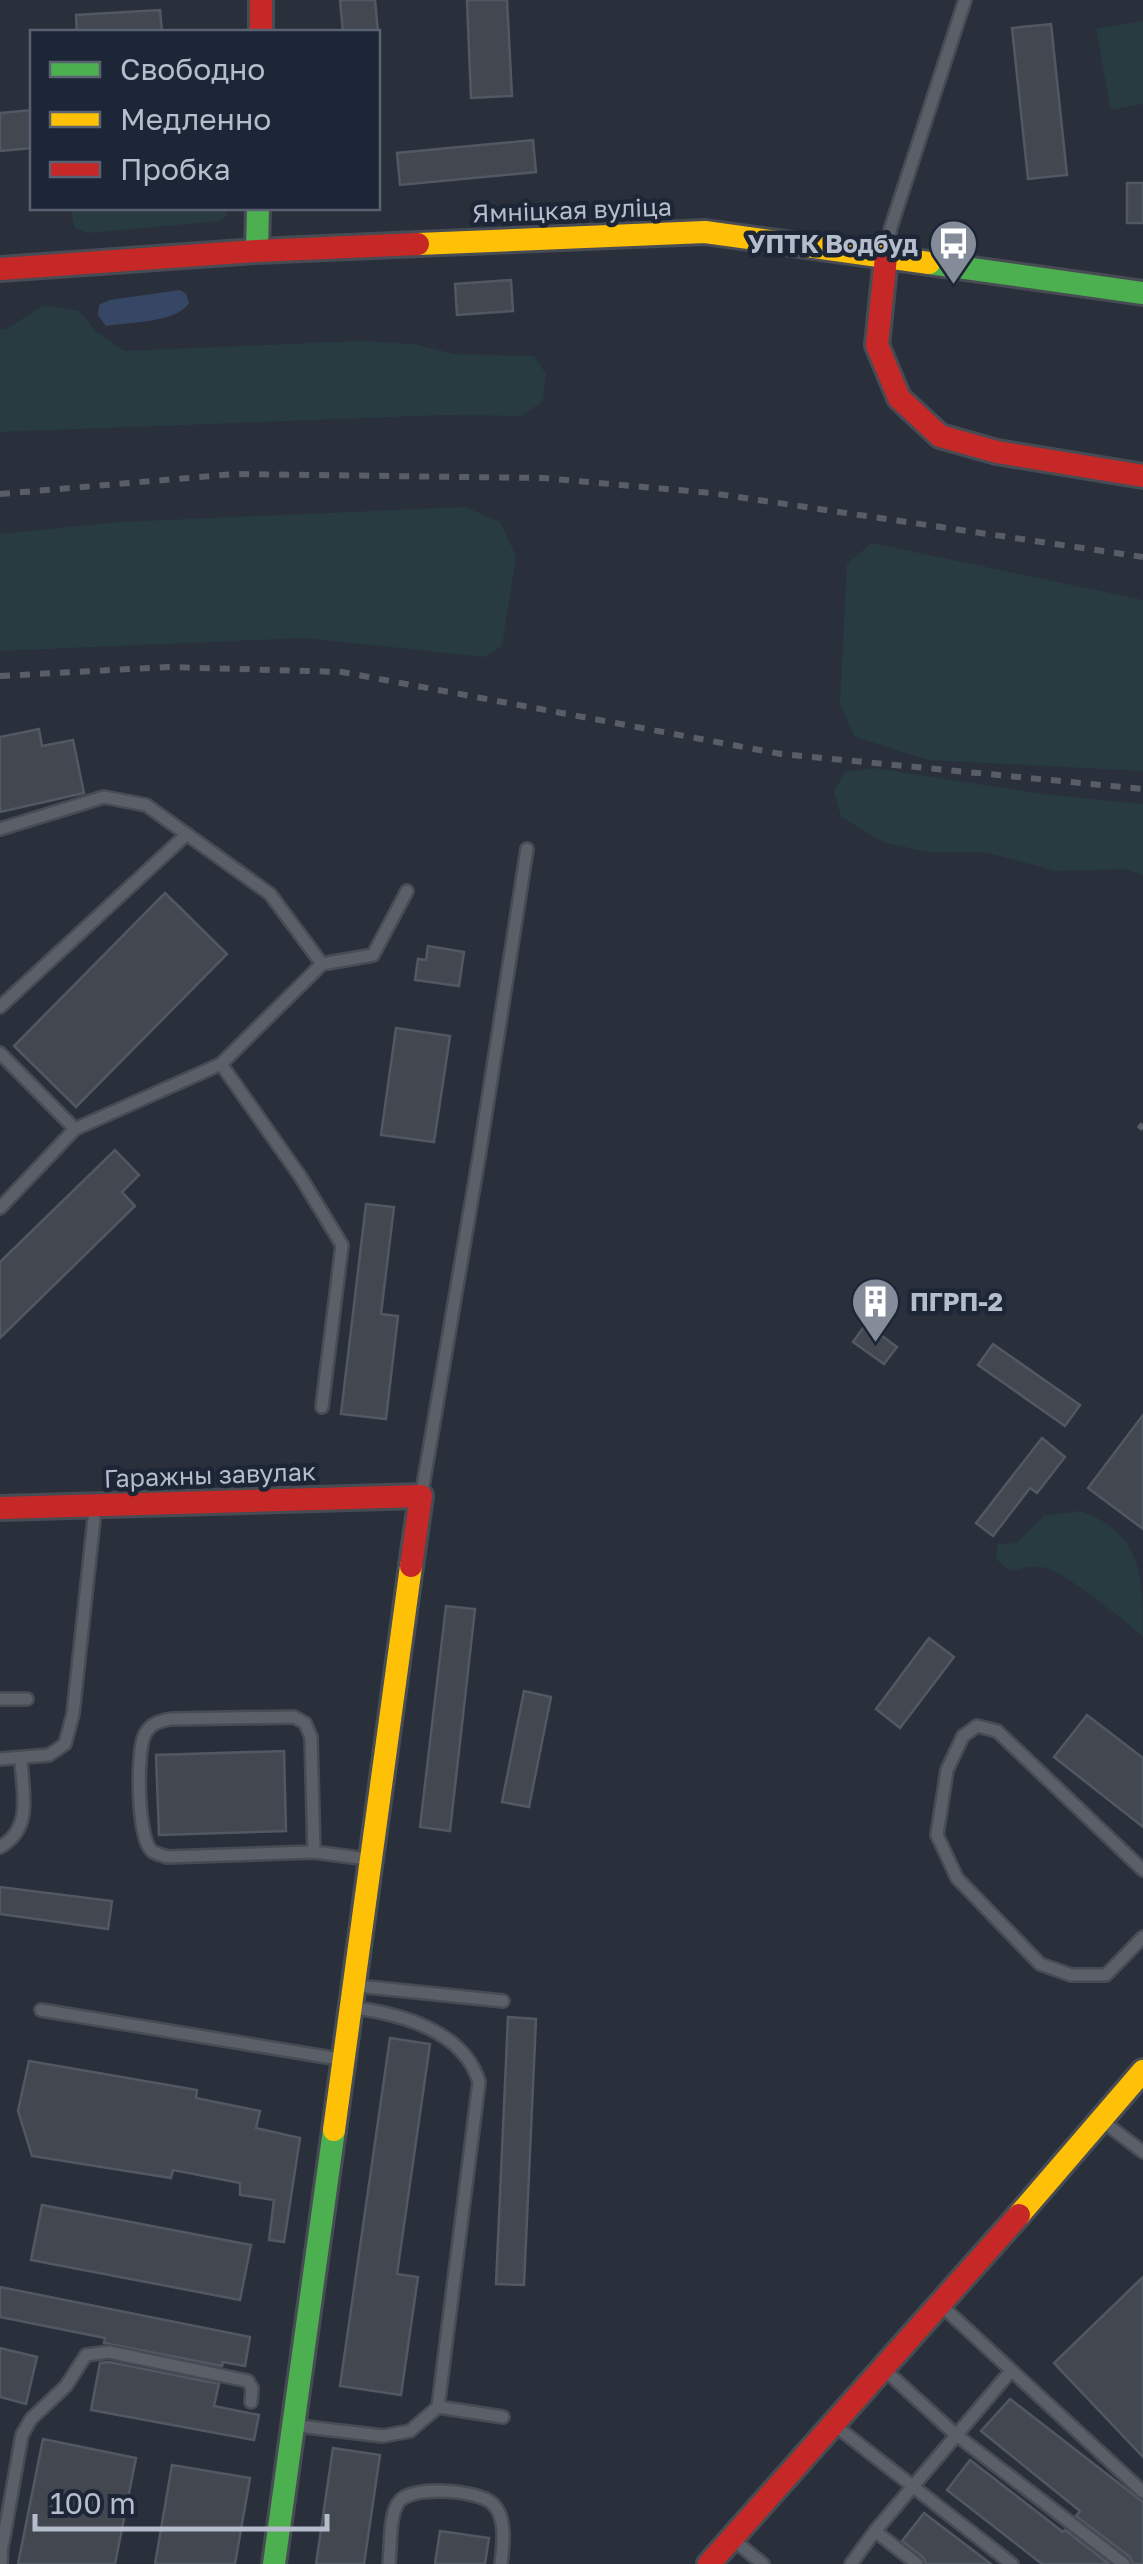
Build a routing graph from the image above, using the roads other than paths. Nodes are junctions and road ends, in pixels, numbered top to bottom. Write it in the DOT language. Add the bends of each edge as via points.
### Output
graph roads {
  1 [pos="261,0"];
  2 [pos="965,0"];
  3 [pos="261,30"];
  4 [pos="258,210"];
  5 [pos="257,251"];
  6 [pos="886,256"];
  7 [pos="0,269"];
  8 [pos="1143,293"];
  9 [pos="1143,476"];
  10 [pos="0,828"];
  11 [pos="187,834"];
  12 [pos="527,849"];
  13 [pos="407,891"];
  14 [pos="322,964"];
  15 [pos="0,1007"];
  16 [pos="0,1053"];
  17 [pos="220,1064"];
  18 [pos="75,1129"];
  19 [pos="0,1208"];
  20 [pos="322,1407"];
  21 [pos="421,1496"];
  22 [pos="96,1505"];
  23 [pos="0,1508"];
  24 [pos="0,1699"];
  25 [pos="27,1699"];
  26 [pos="21,1758"];
  27 [pos="0,1759"];
  28 [pos="0,1847"];
  29 [pos="314,1852"];
  30 [pos="371,1859"];
  31 [pos="1143,1870"];
  32 [pos="1143,1936"];
  33 [pos="352,1997"];
  34 [pos="503,2001"];
  35 [pos="41,2010"];
  36 [pos="344,2060"];
  37 [pos="1143,2070"];
  38 [pos="1102,2120"];
  39 [pos="1143,2152"];
  40 [pos="941,2304"];
  41 [pos="883,2368"];
  42 [pos="1010,2372"];
  43 [pos="251,2402"];
  44 [pos="438,2407"];
  45 [pos="503,2417"];
  46 [pos="833,2424"];
  47 [pos="293,2425"];
  48 [pos="955,2434"];
  49 [pos="912,2488"];
  50 [pos="1143,2492"];
  51 [pos="875,2531"];
  52 [pos="2,2539"];
  53 [pos="732,2539"];
  54 [pos="0,2564"];
  55 [pos="274,2564"];
  56 [pos="389,2564"];
  57 [pos="501,2564"];
  58 [pos="710,2564"];
  59 [pos="764,2564"];
  60 [pos="851,2564"];
  61 [pos="917,2564"];
  62 [pos="1012,2564"];
  63 [pos="1124,2564"];
  1 -- 3 [label="street"];
  2 -- 6 [label="lane"];
  4 -- 5 [label="street"];
  5 -- 6 [label="street, Ямніцкая вуліца" via="706,232"];
  5 -- 7 [label="street, Ямніцкая вуліца"];
  6 -- 8 [label="street, Ямніцкая вуліца"];
  6 -- 9 [label="street" via="877,345 899,398 940,436"];
  10 -- 11 [label="lane" via="104,797 146,805"];
  11 -- 14 [label="lane" via="270,894"];
  11 -- 15 [label="lane"];
  12 -- 21 [label="lane"];
  13 -- 14 [label="lane" via="373,954"];
  14 -- 17 [label="lane"];
  16 -- 18 [label="lane"];
  17 -- 18 [label="lane"];
  17 -- 20 [label="lane" via="342,1245"];
  18 -- 19 [label="lane"];
  21 -- 22 [label="street, Гаражны завулак"];
  21 -- 30 [label="street"];
  22 -- 23 [label="street, Гаражны завулак"];
  22 -- 26 [label="lane" via="65,1744 49,1755"];
  24 -- 25 [label="lane"];
  26 -- 27 [label="lane"];
  26 -- 28 [label="lane" via="24,1817 19,1834"];
  29 -- 29 [label="lane" via="167,1856 151,1850 143,1836 139,1749 146,1730 171,1718 294,1716 312,1737"];
  29 -- 30 [label="lane"];
  30 -- 33 [label="street"];
  31 -- 32 [label="lane" via="997,1731 977,1726 963,1736 948,1770 938,1835 958,1878 1040,1964 1070,1975 1106,1976"];
  33 -- 34 [label="lane"];
  33 -- 36 [label="street"];
  33 -- 44 [label="lane" via="436,2032 476,2070 479,2082"];
  35 -- 36 [label="lane"];
  36 -- 47 [label="street"];
  37 -- 38 [label="street"];
  38 -- 39 [label="lane"];
  38 -- 40 [label="street"];
  40 -- 41 [label="street"];
  40 -- 42 [label="lane"];
  41 -- 46 [label="street"];
  41 -- 48 [label="lane"];
  42 -- 48 [label="lane"];
  42 -- 50 [label="lane"];
  43 -- 52 [label="lane" via="248,2382 109,2352 86,2355 22,2436"];
  44 -- 45 [label="lane"];
  44 -- 47 [label="lane" via="410,2431 383,2436"];
  46 -- 49 [label="lane"];
  46 -- 53 [label="street"];
  47 -- 55 [label="street"];
  48 -- 49 [label="lane"];
  48 -- 63 [label="lane"];
  49 -- 51 [label="lane"];
  49 -- 62 [label="lane"];
  51 -- 60 [label="lane"];
  51 -- 61 [label="lane"];
  52 -- 54 [label="lane"];
  53 -- 58 [label="street"];
  53 -- 59 [label="lane"];
  56 -- 57 [label="lane" via="396,2506 422,2490 481,2497 494,2505 502,2521"];
}
